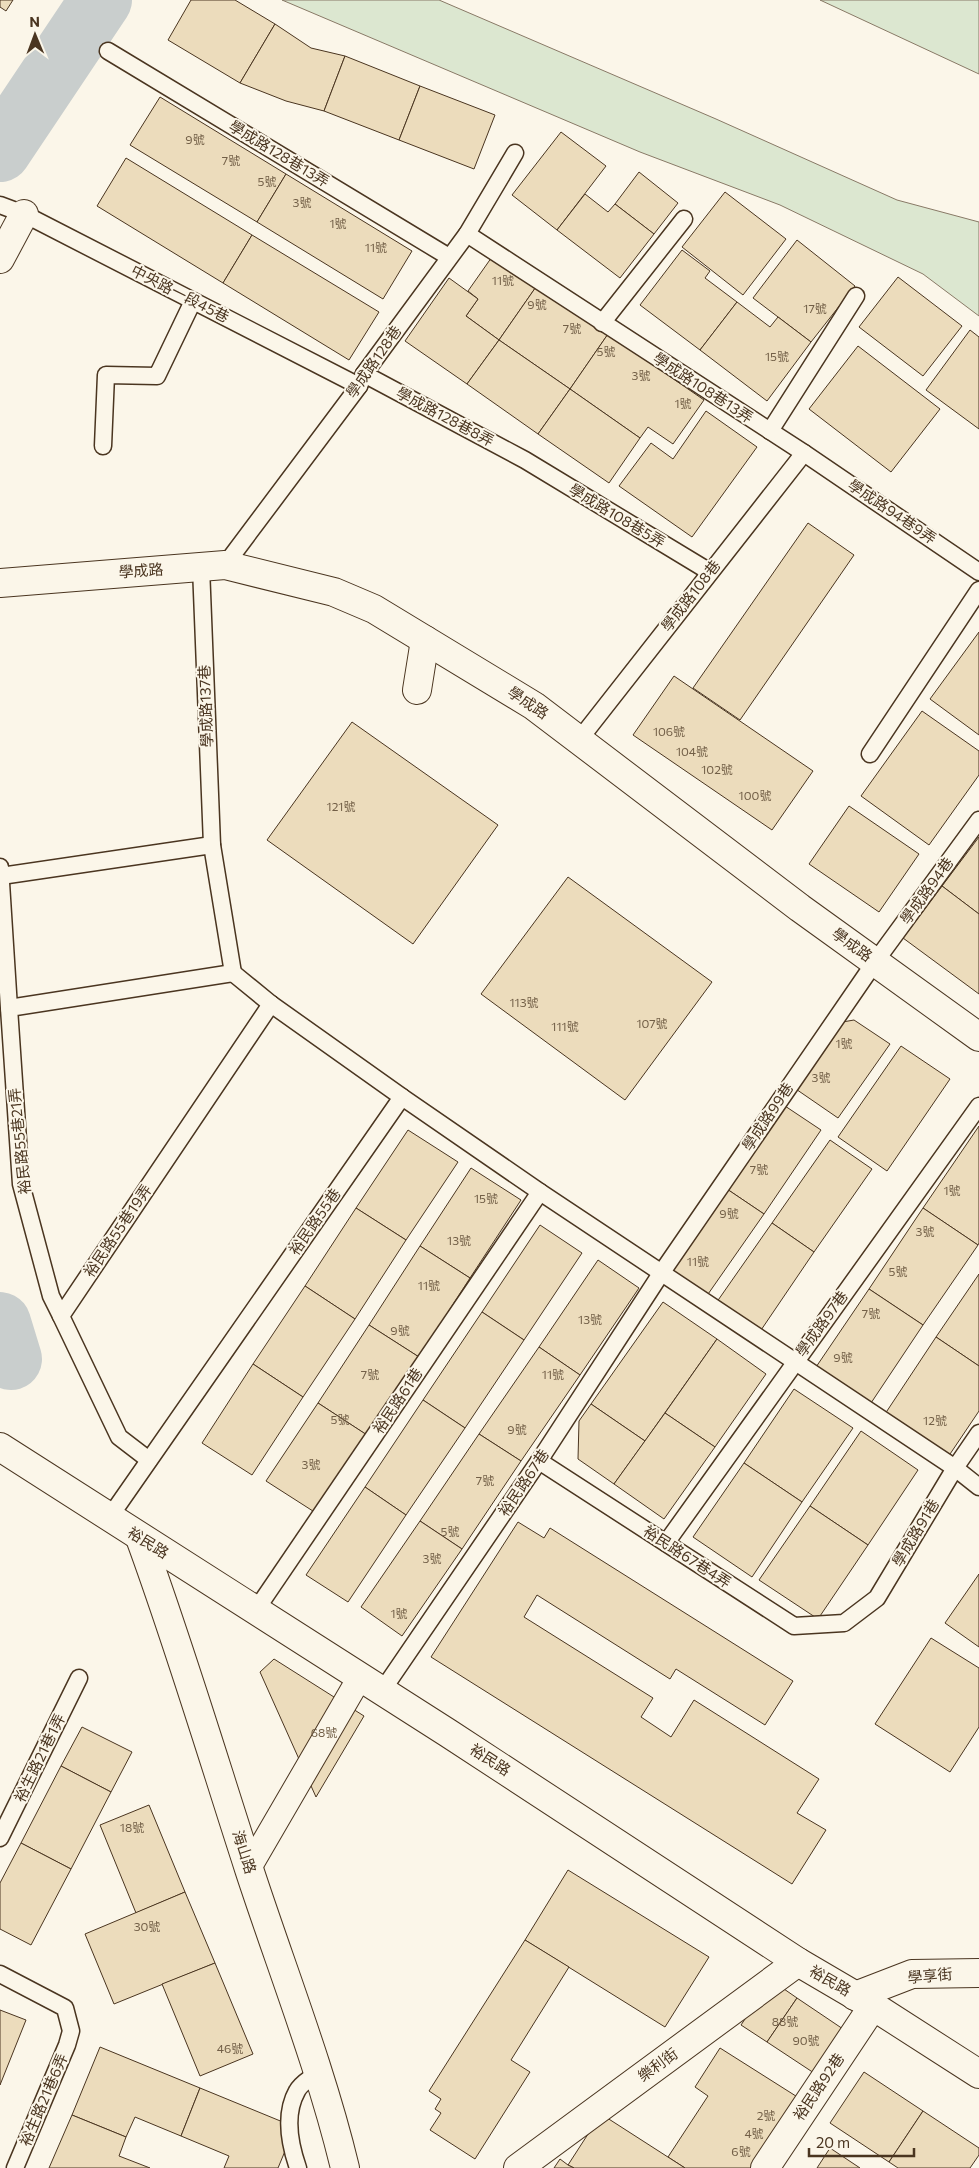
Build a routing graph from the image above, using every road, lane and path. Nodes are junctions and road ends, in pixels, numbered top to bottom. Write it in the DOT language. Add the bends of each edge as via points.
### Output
graph roads {
  1 [pos="108,50"];
  2 [pos="515,153"];
  3 [pos="12,209"];
  4 [pos="684,219"];
  5 [pos="467,234"];
  6 [pos="449,257"];
  7 [pos="0,259"];
  8 [pos="856,296"];
  9 [pos="193,301"];
  10 [pos="602,323"];
  11 [pos="362,380"];
  12 [pos="770,431"];
  13 [pos="103,446"];
  14 [pos="804,453"];
  15 [pos="525,460"];
  16 [pos="213,566"];
  17 [pos="710,572"];
  18 [pos="979,572"];
  19 [pos="0,583"];
  20 [pos="979,590"];
  21 [pos="425,640"];
  22 [pos="417,690"];
  23 [pos="579,740"];
  24 [pos="870,754"];
  25 [pos="979,820"];
  26 [pos="212,845"];
  27 [pos="0,867"];
  28 [pos="1,876"];
  29 [pos="875,962"];
  30 [pos="233,973"];
  31 [pos="271,1004"];
  32 [pos="9,1008"];
  33 [pos="979,1037"];
  34 [pos="402,1097"];
  35 [pos="979,1106"];
  36 [pos="540,1192"];
  37 [pos="662,1272"];
  38 [pos="61,1316"];
  39 [pos="796,1361"];
  40 [pos="979,1434"];
  41 [pos="0,1447"];
  42 [pos="149,1460"];
  43 [pos="538,1461"];
  44 [pos="955,1468"];
  45 [pos="979,1487"];
  46 [pos="109,1518"];
  47 [pos="140,1538"];
  48 [pos="666,1543"];
  49 [pos="256,1610"];
  50 [pos="844,1623"];
  51 [pos="79,1678"];
  52 [pos="371,1684"];
  53 [pos="0,1838"];
  54 [pos="249,1868"];
  55 [pos="798,1962"];
  56 [pos="979,1973"];
  57 [pos="0,1974"];
  58 [pos="864,2001"];
  59 [pos="317,2073"];
  60 [pos="979,2074"];
  61 [pos="15,2168"];
  62 [pos="298,2168"];
  63 [pos="345,2168"];
  64 [pos="518,2168"];
  65 [pos="765,2168"];
  1 -- 6 [label="lane, 學成路128巷13弄"];
  2 -- 5 [label="lane, 學成路128巷"];
  3 -- 7 [label="street"];
  3 -- 9 [label="lane, 中央路一段45巷"];
  4 -- 10 [label="lane"];
  5 -- 6 [label="lane, 學成路128巷"];
  5 -- 10 [label="lane, 學成路108巷13弄"];
  6 -- 11 [label="lane, 學成路128巷"];
  8 -- 12 [label="lane"];
  9 -- 11 [label="lane, 中央路一段45巷"];
  9 -- 13 [label="lane" via="157,376 106,376"];
  10 -- 12 [label="lane, 學成路108巷13弄"];
  11 -- 15 [label="lane, 學成路128巷8弄"];
  11 -- 16 [label="lane, 學成路128巷"];
  12 -- 14 [label="lane, 學成路108巷13弄"];
  14 -- 17 [label="lane, 學成路108巷"];
  14 -- 18 [label="lane, 學成路94巷9弄"];
  15 -- 17 [label="lane, 學成路108巷5弄"];
  16 -- 19 [label="street, 學成路"];
  16 -- 21 [label="street, 學成路" via="334,592 374,609"];
  16 -- 26 [label="lane, 學成路137巷"];
  17 -- 23 [label="lane, 學成路108巷"];
  20 -- 24 [label="lane"];
  21 -- 22 [label="street"];
  21 -- 23 [label="street, 學成路" via="534,706"];
  23 -- 29 [label="street, 學成路"];
  25 -- 29 [label="lane, 學成路94巷"];
  26 -- 28 [label="lane"];
  26 -- 30 [label="lane, 學成路137巷"];
  27 -- 28 [label="lane, 裕民路55巷21弄"];
  28 -- 32 [label="lane, 裕民路55巷21弄"];
  29 -- 33 [label="street, 學成路"];
  29 -- 37 [label="lane, 學成路99巷"];
  30 -- 31 [label="lane"];
  30 -- 32 [label="lane"];
  31 -- 34 [label="lane"];
  31 -- 38 [label="lane, 裕民路55巷19弄"];
  32 -- 38 [label="lane, 裕民路55巷21弄" via="21,1184 52,1296"];
  34 -- 36 [label="lane"];
  34 -- 42 [label="lane, 裕民路55巷"];
  35 -- 39 [label="lane, 學成路97巷"];
  36 -- 37 [label="lane"];
  36 -- 49 [label="lane, 裕民路61巷"];
  37 -- 39 [label="lane"];
  37 -- 43 [label="lane, 裕民路67巷"];
  38 -- 42 [label="lane" via="119,1436"];
  39 -- 44 [label="lane"];
  39 -- 48 [label="lane, 學成路97巷"];
  40 -- 44 [label="lane, 學成路91巷"];
  41 -- 46 [label="street, 裕民路"];
  42 -- 46 [label="lane, 裕民路55巷"];
  43 -- 48 [label="lane, 裕民路67巷4弄"];
  43 -- 52 [label="lane, 裕民路67巷"];
  44 -- 45 [label="lane"];
  44 -- 50 [label="lane, 學成路91巷" via="877,1598"];
  46 -- 47 [label="street, 裕民路"];
  47 -- 49 [label="street, 裕民路"];
  47 -- 54 [label="street, 海山路" via="167,1610"];
  48 -- 50 [label="lane, 裕民路67巷4弄" via="794,1626"];
  49 -- 52 [label="street, 裕民路"];
  51 -- 53 [label="lane, 裕生路21巷1弄"];
  52 -- 54 [label="street"];
  52 -- 55 [label="street, 裕民路"];
  54 -- 59 [label="street, 海山路"];
  55 -- 58 [label="street, 裕民路"];
  55 -- 64 [label="street, 樂利街"];
  56 -- 58 [label="street, 學享街" via="912,1974"];
  57 -- 61 [label="lane, 裕生路21巷6弄" via="66,2008 71,2031"];
  58 -- 60 [label="street, 裕民路"];
  58 -- 65 [label="street, 裕民路92巷"];
  59 -- 62 [label="lane" via="297,2090 290,2113 292,2148"];
  59 -- 63 [label="street, 海山路"];
}
